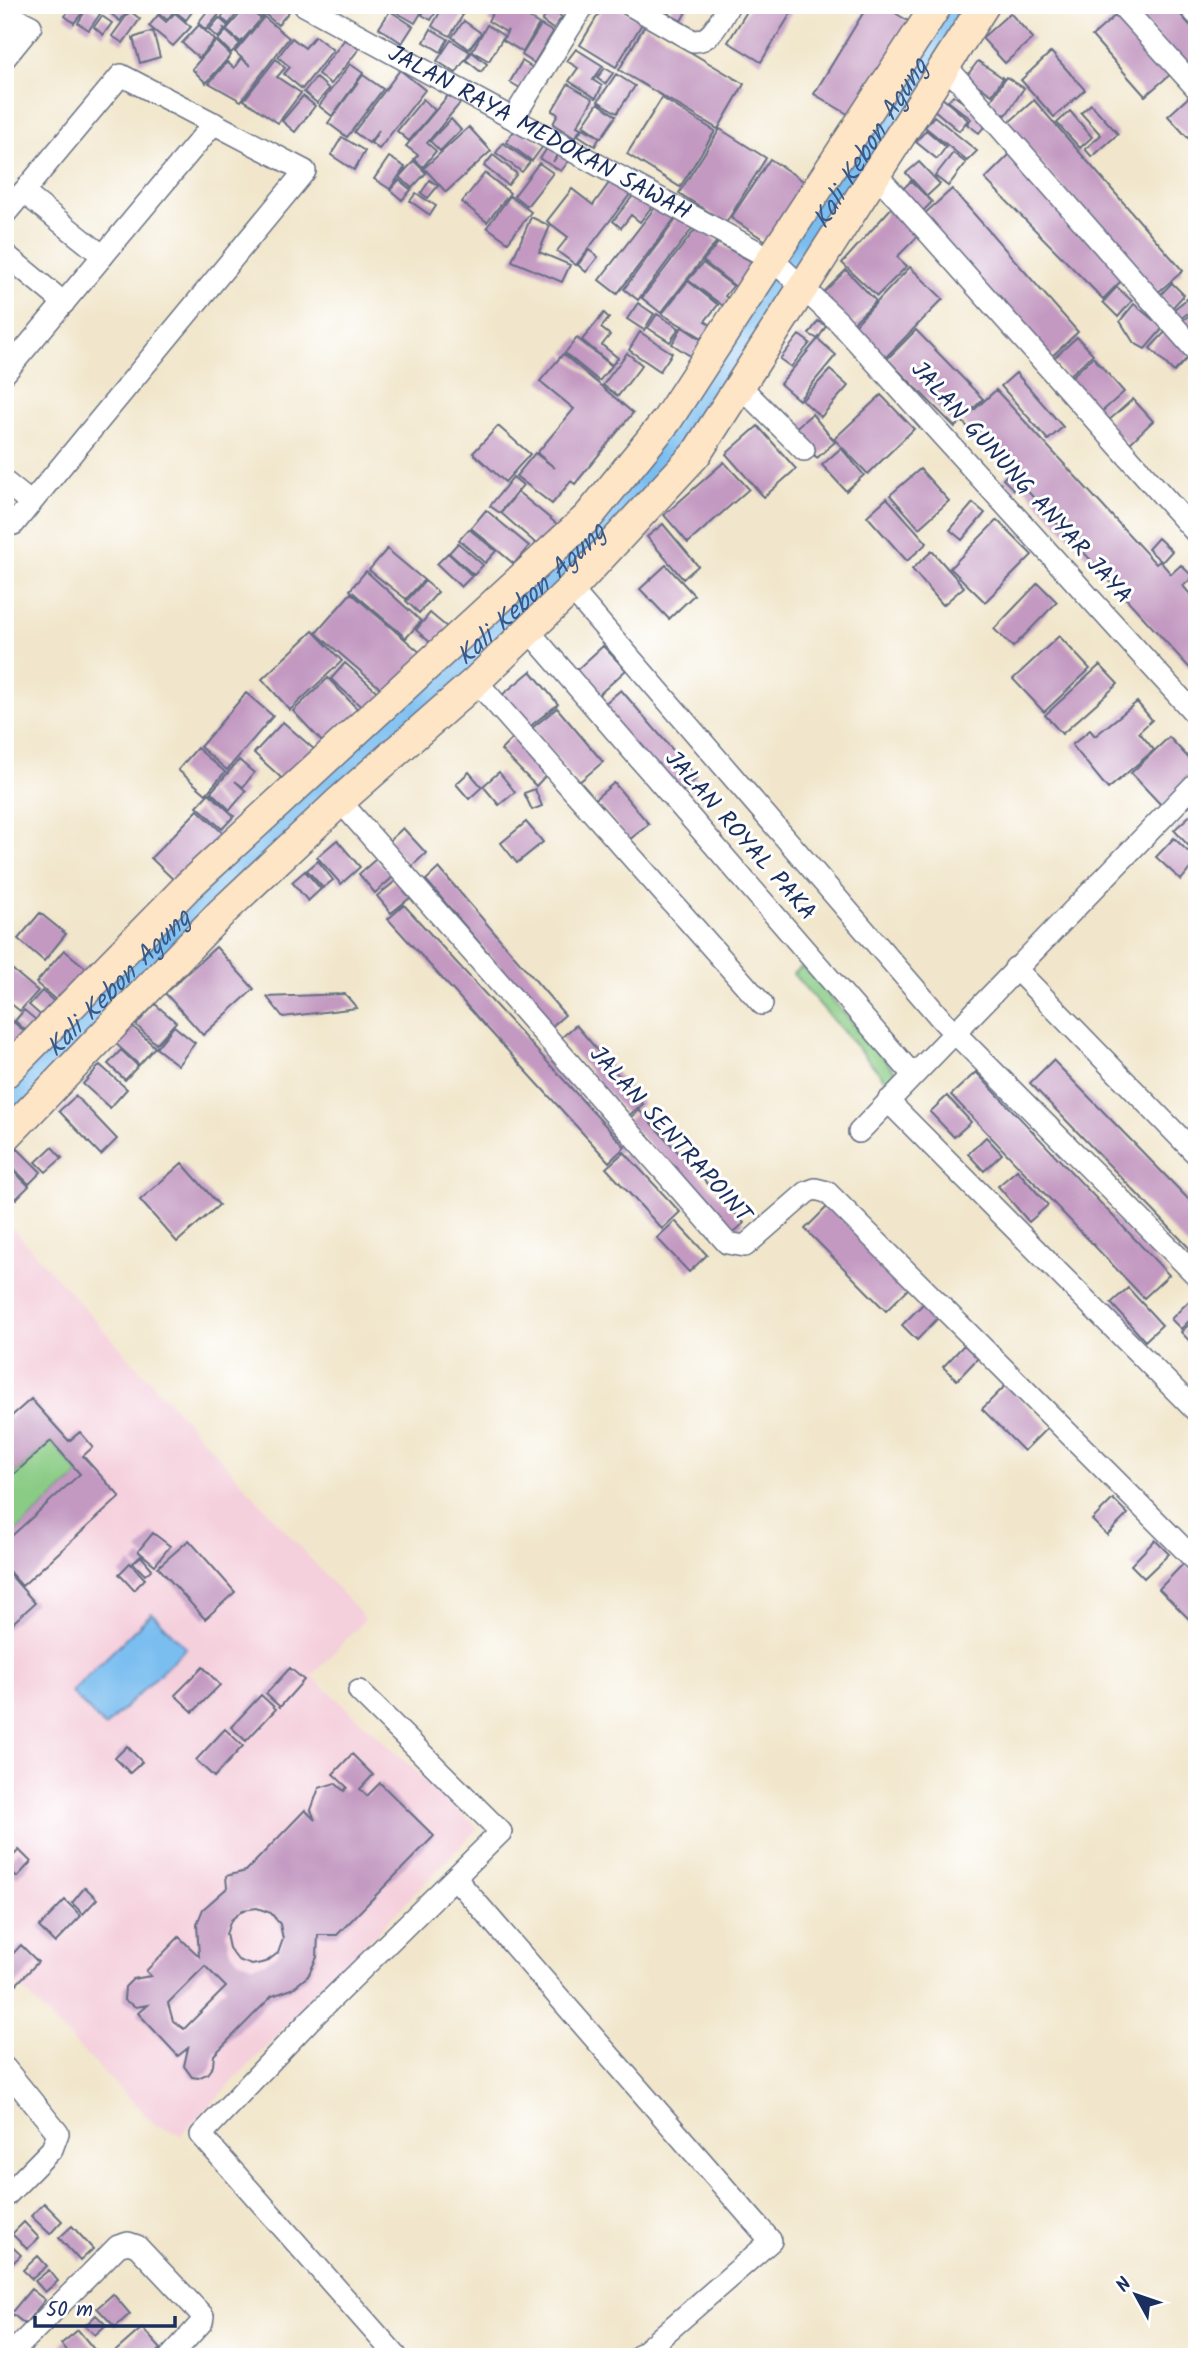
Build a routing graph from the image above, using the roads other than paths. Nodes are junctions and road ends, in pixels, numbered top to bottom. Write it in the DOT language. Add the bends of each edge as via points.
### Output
graph roads {
  1 [pos="304,5"];
  2 [pos="584,5"];
  3 [pos="630,5"];
  4 [pos="729,5"];
  5 [pos="937,5"];
  6 [pos="984,5"];
  7 [pos="1121,5"];
  8 [pos="1188,5"];
  9 [pos="5,13"];
  10 [pos="1197,15"];
  11 [pos="5,58"];
  12 [pos="946,66"];
  13 [pos="1197,89"];
  14 [pos="514,117"];
  15 [pos="214,123"];
  16 [pos="877,175"];
  17 [pos="23,192"];
  18 [pos="5,214"];
  19 [pos="5,254"];
  20 [pos="103,256"];
  21 [pos="776,262"];
  22 [pos="800,284"];
  23 [pos="64,303"];
  24 [pos="1197,352"];
  25 [pos="5,373"];
  26 [pos="741,387"];
  27 [pos="804,450"];
  28 [pos="5,482"];
  29 [pos="31,503"];
  30 [pos="5,517"];
  31 [pos="1197,534"];
  32 [pos="571,589"];
  33 [pos="528,630"];
  34 [pos="476,681"];
  35 [pos="1197,716"];
  36 [pos="1197,782"];
  37 [pos="340,801"];
  38 [pos="1015,968"];
  39 [pos="762,1004"];
  40 [pos="953,1032"];
  41 [pos="5,1073"];
  42 [pos="914,1075"];
  43 [pos="888,1101"];
  44 [pos="859,1132"];
  45 [pos="5,1137"];
  46 [pos="1197,1155"];
  47 [pos="1197,1276"];
  48 [pos="1197,1412"];
  49 [pos="1197,1562"];
  50 [pos="359,1690"];
  51 [pos="455,1878"];
  52 [pos="5,2068"];
  53 [pos="5,2197"];
  54 [pos="9,2357"];
  55 [pos="170,2357"];
  56 [pos="397,2357"];
  57 [pos="638,2357"];
  1 -- 14 [label="street, JALAN RAYA MEDOKAN SAWAH"];
  2 -- 14 [label="street"];
  3 -- 4 [label="street" via="702,42"];
  5 -- 21 [label="street"];
  6 -- 12 [label="street"];
  7 -- 13 [label="street"];
  8 -- 10 [label="street"];
  9 -- 11 [label="street" via="31,26"];
  12 -- 16 [label="street"];
  12 -- 24 [label="street"];
  14 -- 21 [label="street, JALAN RAYA MEDOKAN SAWAH"];
  15 -- 17 [label="street" via="121,75"];
  15 -- 20 [label="street"];
  15 -- 29 [label="street" via="305,171"];
  16 -- 22 [label="street"];
  16 -- 31 [label="street"];
  17 -- 18 [label="street"];
  17 -- 20 [label="street"];
  19 -- 23 [label="street"];
  20 -- 23 [label="street"];
  21 -- 22 [label="street, JALAN RAYA MEDOKAN SAWAH"];
  21 -- 41 [label="street" via="667,420 588,517 188,886"];
  22 -- 26 [label="street"];
  22 -- 35 [label="street, JALAN GUNUNG ANYAR JAYA"];
  23 -- 25 [label="street"];
  26 -- 27 [label="street"];
  26 -- 32 [label="street" via="696,454"];
  28 -- 29 [label="street"];
  29 -- 30 [label="street" via="14,524"];
  32 -- 33 [label="street"];
  32 -- 40 [label="street, JALAN ROYAL PAKA"];
  33 -- 34 [label="street"];
  33 -- 42 [label="street, JALAN ROYAL PAKA"];
  34 -- 37 [label="street"];
  34 -- 39 [label="street"];
  36 -- 38 [label="street"];
  37 -- 45 [label="street" via="212,923"];
  37 -- 49 [label="street, JALAN SENTRAPOINT" via="727,1243 745,1246 807,1192 827,1192"];
  38 -- 40 [label="street"];
  38 -- 46 [label="street"];
  40 -- 42 [label="street"];
  40 -- 47 [label="street, JALAN ROYAL PAKA"];
  42 -- 43 [label="street"];
  43 -- 44 [label="street"];
  43 -- 48 [label="street"];
  50 -- 51 [label="street" via="501,1832"];
  51 -- 56 [label="street" via="201,2135"];
  51 -- 57 [label="street" via="771,2241"];
  52 -- 53 [label="street" via="55,2126 57,2137 52,2149"];
  54 -- 55 [label="street" via="124,2243 137,2246 199,2312 202,2322"];
}
